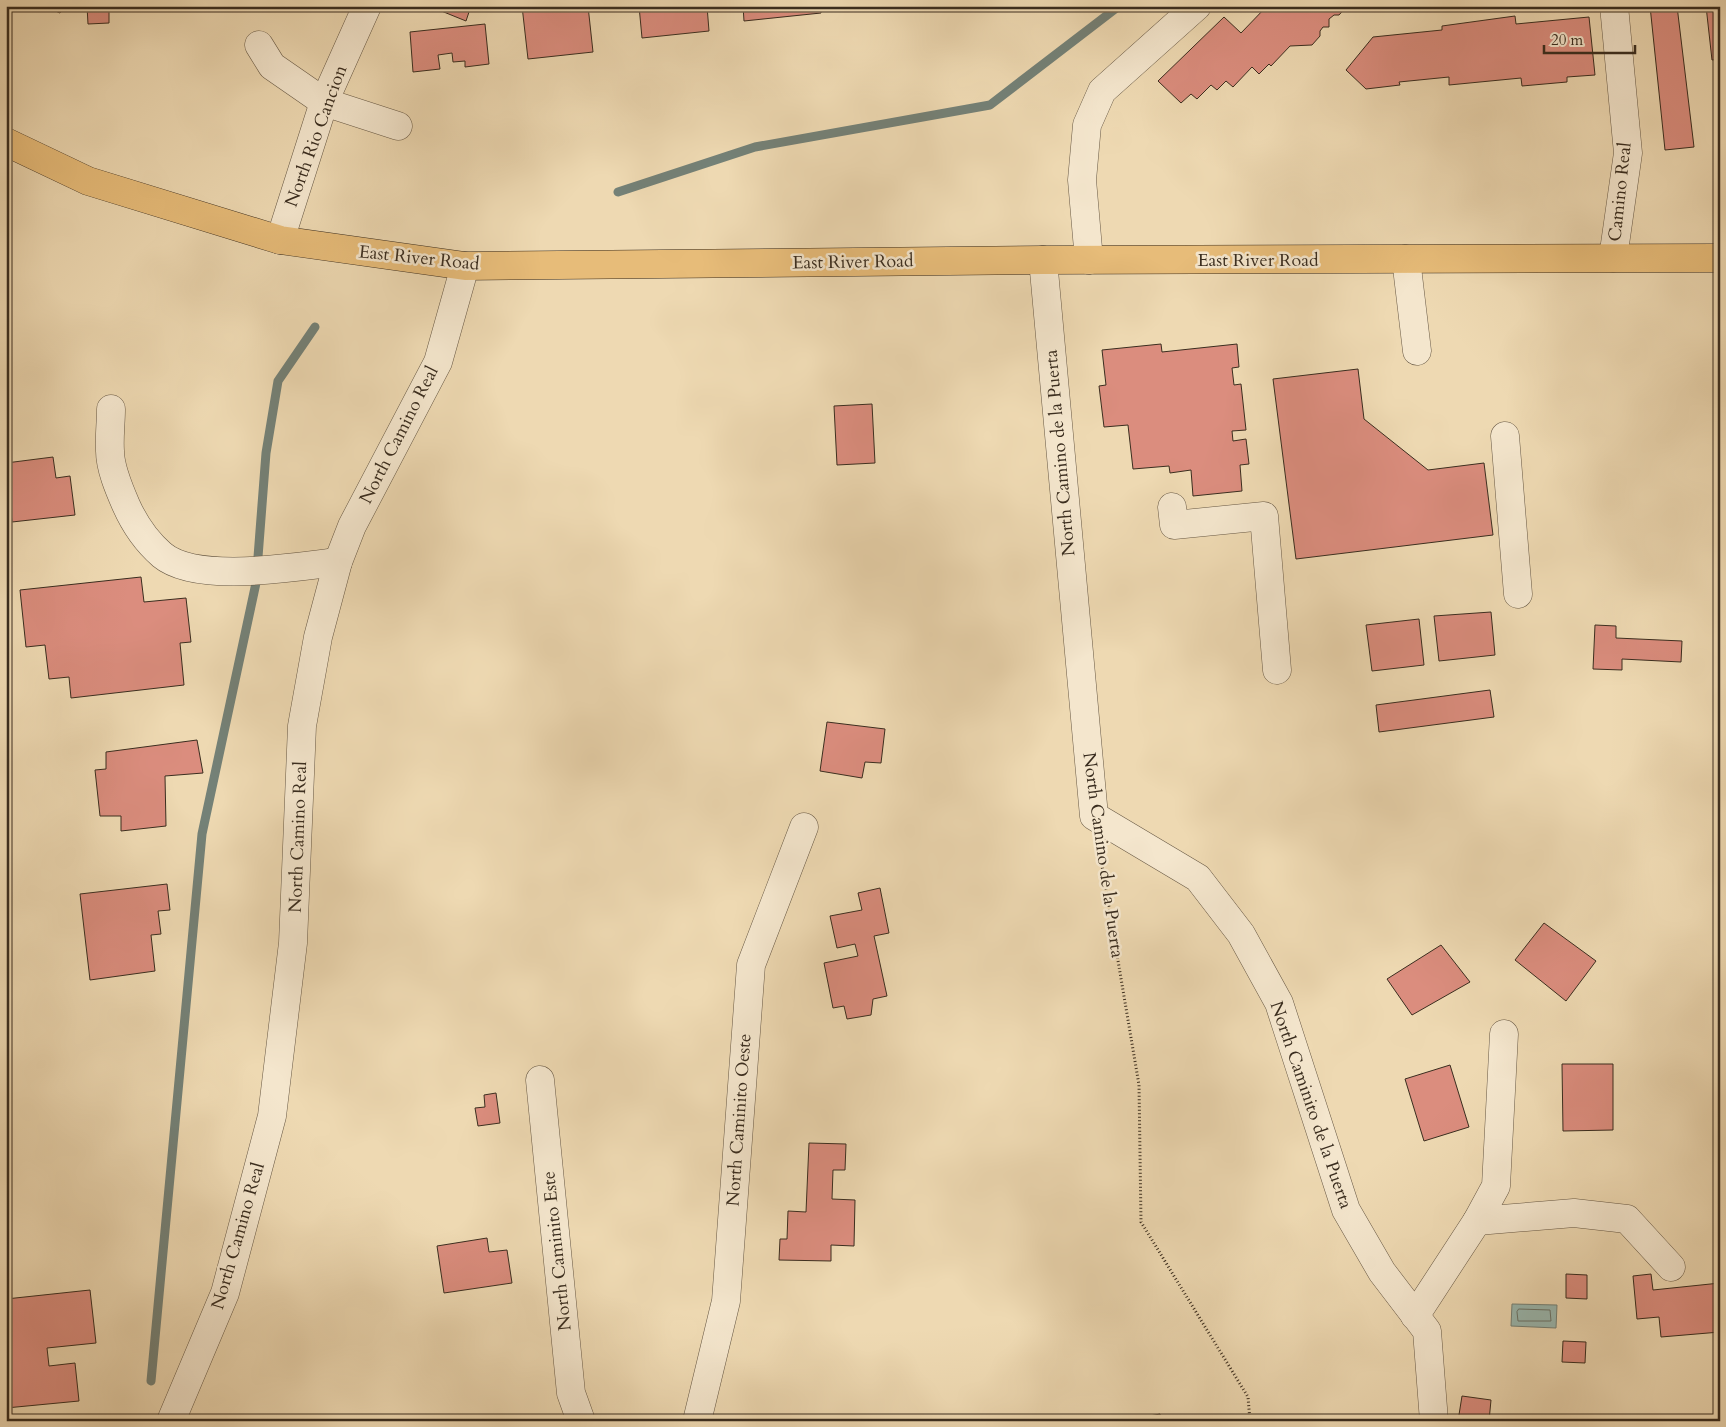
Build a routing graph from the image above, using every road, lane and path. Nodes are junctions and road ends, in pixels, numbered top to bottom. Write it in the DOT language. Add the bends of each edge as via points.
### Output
graph roads {
  1 [pos="367,6"];
  2 [pos="1197,6"];
  3 [pos="1614,6"];
  4 [pos="259,45"];
  5 [pos="324,102"];
  6 [pos="398,126"];
  7 [pos="6,142"];
  8 [pos="280,240"];
  9 [pos="1613,258"];
  10 [pos="1720,258"];
  11 [pos="1406,259"];
  12 [pos="1043,260"];
  13 [pos="1089,260"];
  14 [pos="464,266"];
  15 [pos="1417,351"];
  16 [pos="111,409"];
  17 [pos="1505,436"];
  18 [pos="1172,507"];
  19 [pos="338,562"];
  20 [pos="1518,594"];
  21 [pos="1277,670"];
  22 [pos="1094,816"];
  23 [pos="804,826"];
  24 [pos="1504,1034"];
  25 [pos="540,1080"];
  26 [pos="1477,1220"];
  27 [pos="1671,1267"];
  28 [pos="1415,1316"];
  29 [pos="171,1421"];
  30 [pos="581,1421"];
  31 [pos="697,1421"];
  32 [pos="1250,1421"];
  33 [pos="1434,1421"];
  1 -- 5 [label="street, North Rio Cancion"];
  2 -- 13 [label="street" via="1102,91 1087,125 1082,180"];
  3 -- 9 [label="street, Camino Real" via="1628,153"];
  4 -- 5 [label="street" via="272,66"];
  5 -- 6 [label="street"];
  5 -- 8 [label="street, North Rio Cancion"];
  7 -- 8 [label="main road, East River Road" via="88,181"];
  8 -- 14 [label="main road, East River Road"];
  9 -- 10 [label="main road, East River Road"];
  9 -- 11 [label="main road, East River Road"];
  11 -- 13 [label="main road, East River Road"];
  11 -- 15 [label="street"];
  12 -- 13 [label="main road, East River Road"];
  12 -- 14 [label="main road, East River Road"];
  12 -- 22 [label="street, North Camino de la Puerta"];
  14 -- 19 [label="street, North Camino Real" via="438,362 352,526"];
  16 -- 19 [label="street" via="110,452 121,493 133,520 162,555 204,571"];
  17 -- 20 [label="street"];
  18 -- 21 [label="street" via="1174,525 1264,516"];
  19 -- 29 [label="street, North Camino Real" via="318,636 302,726 293,943 272,1116 225,1293"];
  22 -- 28 [label="street, North Caminito de la Puerta" via="1198,878 1241,934 1279,1003 1346,1210 1382,1272"];
  22 -- 32 [label="path, North Camino de la Puerta" via="1138,1085 1141,1222 1248,1398"];
  23 -- 31 [label="street, North Caminito Oeste" via="750,965 726,1300"];
  24 -- 26 [label="street" via="1496,1186"];
  25 -- 30 [label="street, North Caminito Este" via="571,1393"];
  26 -- 27 [label="street" via="1574,1213 1627,1219"];
  26 -- 28 [label="street"];
  28 -- 33 [label="street, North Caminito de la Puerta" via="1427,1331"];
}
